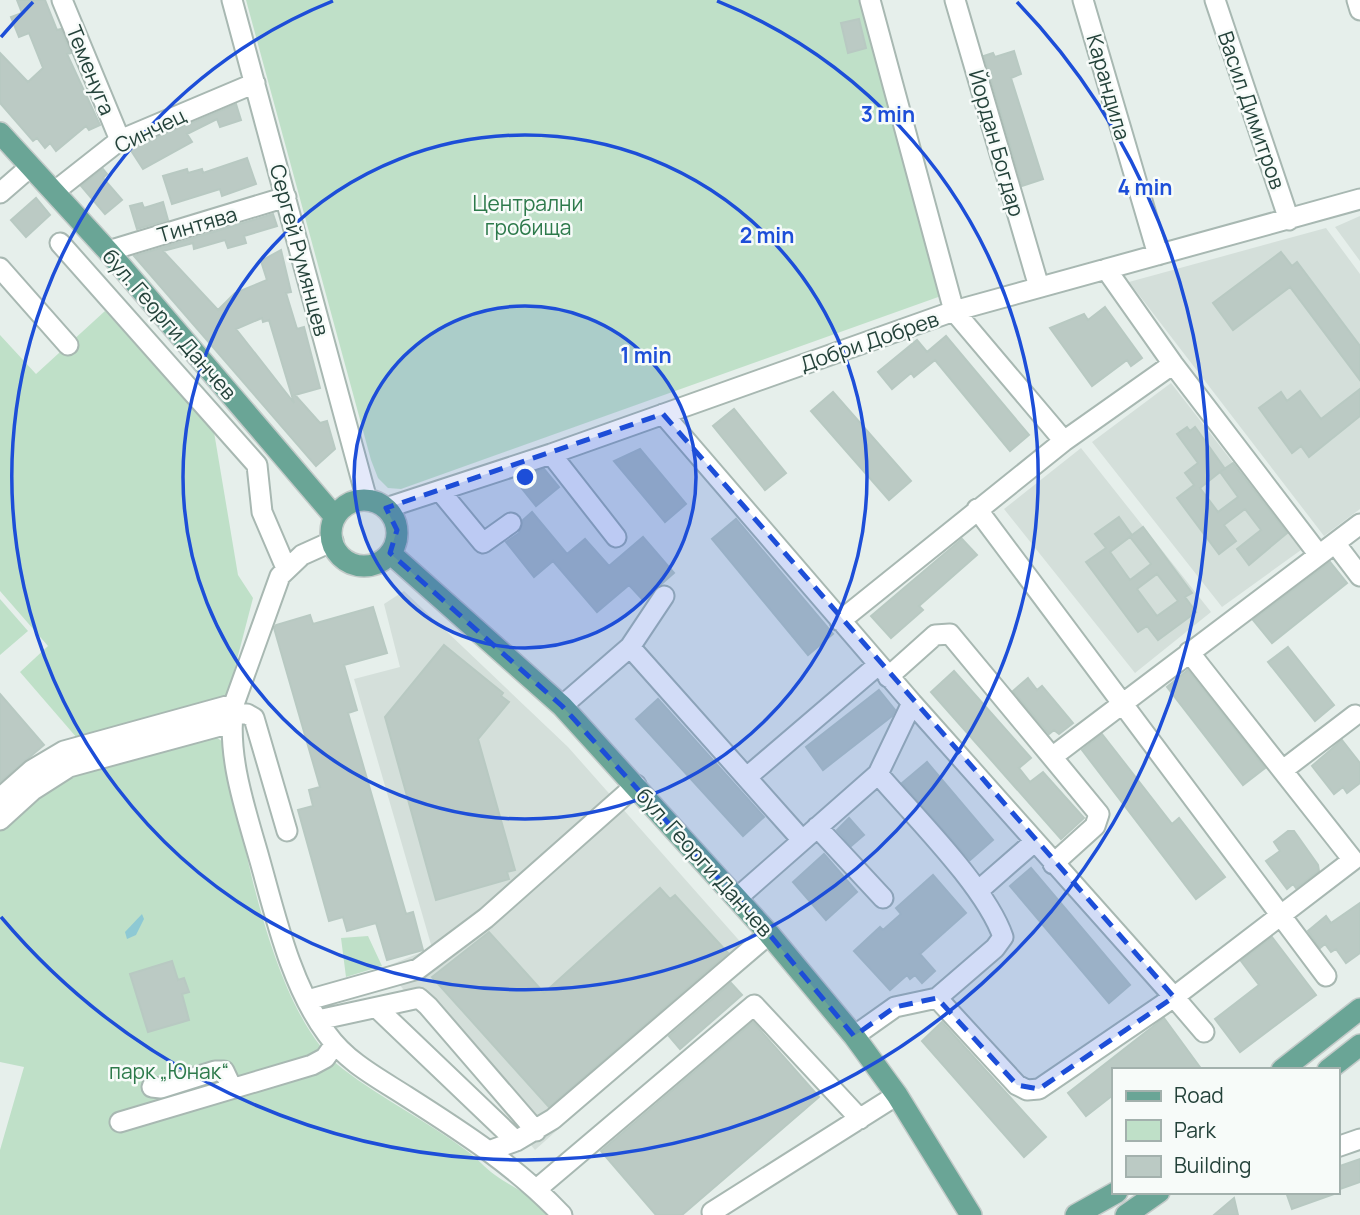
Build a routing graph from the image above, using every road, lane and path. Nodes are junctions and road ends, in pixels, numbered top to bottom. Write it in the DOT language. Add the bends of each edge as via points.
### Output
graph roads {
  1 [pos="62,0"];
  2 [pos="232,0"];
  3 [pos="870,0"];
  4 [pos="955,0"];
  5 [pos="1083,0"];
  6 [pos="1215,0"];
  7 [pos="1357,0"];
  8 [pos="1360,9"];
  9 [pos="255,82"];
  10 [pos="0,134"];
  11 [pos="120,140"];
  12 [pos="30,167"];
  13 [pos="54,192"];
  14 [pos="0,193"];
  15 [pos="286,197"];
  16 [pos="1360,199"];
  17 [pos="1289,220"];
  18 [pos="60,243"];
  19 [pos="108,251"];
  20 [pos="1158,255"];
  21 [pos="0,268"];
  22 [pos="1107,269"];
  23 [pos="1039,287"];
  24 [pos="954,311"];
  25 [pos="68,345"];
  26 [pos="1173,364"];
  27 [pos="663,414"];
  28 [pos="1064,441"];
  29 [pos="551,454"];
  30 [pos="440,491"];
  31 [pos="377,504"];
  32 [pos="970,514"];
  33 [pos="335,517"];
  34 [pos="511,523"];
  35 [pos="1360,524"];
  36 [pos="616,537"];
  37 [pos="333,541"];
  38 [pos="1335,543"];
  39 [pos="390,553"];
  40 [pos="1319,555"];
  41 [pos="286,568"];
  42 [pos="1360,576"];
  43 [pos="664,596"];
  44 [pos="840,621"];
  45 [pos="631,647"];
  46 [pos="1189,652"];
  47 [pos="883,671"];
  48 [pos="1123,702"];
  49 [pos="912,703"];
  50 [pos="562,706"];
  51 [pos="233,714"];
  52 [pos="1355,715"];
  53 [pos="1052,757"];
  54 [pos="1283,770"];
  55 [pos="878,774"];
  56 [pos="747,777"];
  57 [pos="636,785"];
  58 [pos="0,798"];
  59 [pos="0,820"];
  60 [pos="287,831"];
  61 [pos="809,833"];
  62 [pos="1034,842"];
  63 [pos="1358,861"];
  64 [pos="1053,864"];
  65 [pos="978,891"];
  66 [pos="737,898"];
  67 [pos="883,898"];
  68 [pos="1280,914"];
  69 [pos="769,933"];
  70 [pos="1326,976"];
  71 [pos="1174,997"];
  72 [pos="937,998"];
  73 [pos="308,1000"];
  74 [pos="378,1009"];
  75 [pos="1360,1009"];
  76 [pos="318,1020"];
  77 [pos="1203,1032"];
  78 [pos="854,1035"];
  79 [pos="335,1044"];
  80 [pos="1360,1045"];
  81 [pos="1285,1068"];
  82 [pos="1331,1068"];
  83 [pos="152,1087"];
  84 [pos="232,1088"];
  85 [pos="897,1095"];
  86 [pos="860,1119"];
  87 [pos="120,1122"];
  88 [pos="536,1131"];
  89 [pos="1360,1139"];
  90 [pos="516,1141"];
  91 [pos="1339,1146"];
  92 [pos="489,1151"];
  93 [pos="538,1188"];
  94 [pos="1113,1194"];
  95 [pos="1157,1194"];
  96 [pos="562,1215"];
  97 [pos="713,1215"];
  98 [pos="971,1215"];
  99 [pos="1076,1215"];
  100 [pos="1126,1215"];
  1 -- 11 [label="street, Теменуга"];
  2 -- 9 [label="street, Сергей Румянцев"];
  3 -- 24 [label="street"];
  4 -- 23 [label="street, Йордан Богдар"];
  5 -- 20 [label="street, Карандила"];
  6 -- 17 [label="street, Васил Димитров"];
  7 -- 8 [label="street"];
  9 -- 11 [label="street, Синчец"];
  9 -- 15 [label="street, Сергей Румянцев"];
  10 -- 12 [label="main road, бул. Георги Данчев"];
  11 -- 13 [label="street, Синчец"];
  12 -- 13 [label="main road, бул. Георги Данчев"];
  12 -- 14 [label="street"];
  13 -- 19 [label="main road, бул. Георги Данчев"];
  15 -- 19 [label="street, Тинтява"];
  15 -- 31 [label="street, Сергей Румянцев"];
  16 -- 17 [label="street, Добри Добрев"];
  17 -- 20 [label="street, Добри Добрев"];
  18 -- 41 [label="street" via="257,465 262,512"];
  19 -- 33 [label="main road, бул. Георги Данчев"];
  20 -- 22 [label="street, Добри Добрев"];
  21 -- 25 [label="street"];
  22 -- 23 [label="street, Добри Добрев"];
  22 -- 26 [label="street"];
  23 -- 24 [label="street, Добри Добрев"];
  24 -- 27 [label="street, Добри Добрев"];
  24 -- 28 [label="street"];
  26 -- 28 [label="street"];
  26 -- 40 [label="street"];
  27 -- 29 [label="street, Добри Добрев"];
  27 -- 44 [label="street"];
  28 -- 32 [label="street"];
  29 -- 30 [label="street, Добри Добрев"];
  29 -- 36 [label="street"];
  30 -- 31 [label="street, Добри Добрев"];
  30 -- 34 [label="street" via="483,543"];
  31 -- 33 [label="main road" via="346,505"];
  31 -- 39 [label="main road" via="397,530"];
  32 -- 44 [label="street"];
  32 -- 48 [label="street"];
  33 -- 37 [label="main road"];
  35 -- 38 [label="street"];
  37 -- 39 [label="main road" via="340,554 358,565 378,562"];
  37 -- 41 [label="street"];
  38 -- 40 [label="street"];
  38 -- 42 [label="street"];
  39 -- 50 [label="main road, бул. Георги Данчев"];
  40 -- 46 [label="street"];
  41 -- 51 [label="street" via="275,588"];
  43 -- 45 [label="street"];
  44 -- 47 [label="street"];
  45 -- 50 [label="street"];
  45 -- 56 [label="street"];
  46 -- 48 [label="street"];
  46 -- 54 [label="street"];
  47 -- 49 [label="street"];
  47 -- 53 [label="street" via="935,635 950,634"];
  47 -- 56 [label="street"];
  48 -- 53 [label="street"];
  48 -- 68 [label="street"];
  49 -- 55 [label="street"];
  49 -- 62 [label="street"];
  50 -- 57 [label="main road, бул. Георги Данчев"];
  51 -- 58 [label="street" via="64,751 32,770"];
  51 -- 59 [label="street" via="69,767 33,790"];
  51 -- 60 [label="street" via="247,713 254,718"];
  51 -- 73 [label="street" via="237,767 249,820 286,948"];
  52 -- 54 [label="street"];
  53 -- 64 [label="street" via="1099,814 1095,826"];
  54 -- 63 [label="street"];
  55 -- 61 [label="street"];
  55 -- 65 [label="street"];
  56 -- 61 [label="street"];
  57 -- 66 [label="main road, бул. Георги Данчев"];
  57 -- 73 [label="street" via="486,918 418,970"];
  61 -- 66 [label="street"];
  61 -- 67 [label="street"];
  62 -- 64 [label="street"];
  62 -- 65 [label="street"];
  63 -- 68 [label="street"];
  64 -- 71 [label="street"];
  65 -- 72 [label="street" via="1003,937"];
  66 -- 69 [label="main road, бул. Георги Данчев"];
  68 -- 70 [label="street"];
  68 -- 71 [label="street"];
  69 -- 78 [label="main road, бул. Георги Данчев"];
  69 -- 88 [label="street"];
  71 -- 72 [label="street" via="1039,1089 1027,1090 1017,1085"];
  71 -- 77 [label="street"];
  72 -- 78 [label="street" via="895,1007"];
  73 -- 76 [label="street"];
  74 -- 76 [label="street"];
  74 -- 88 [label="street" via="419,998"];
  74 -- 90 [label="street"];
  75 -- 81 [label="main road"];
  76 -- 79 [label="street"];
  78 -- 85 [label="main road, бул. Георги Данчев"];
  79 -- 84 [label="street" via="325,1058 312,1065"];
  79 -- 92 [label="street" via="368,1072"];
  80 -- 82 [label="main road"];
  83 -- 84 [label="street" via="224,1071"];
  84 -- 87 [label="street"];
  85 -- 86 [label="street"];
  85 -- 98 [label="main road, бул. Георги Данчев"];
  86 -- 93 [label="street" via="754,1005"];
  86 -- 97 [label="street"];
  88 -- 90 [label="street"];
  89 -- 91 [label="street"];
  90 -- 92 [label="street"];
  92 -- 93 [label="street"];
  93 -- 96 [label="street"];
  94 -- 99 [label="main road"];
  95 -- 100 [label="main road"];
}
